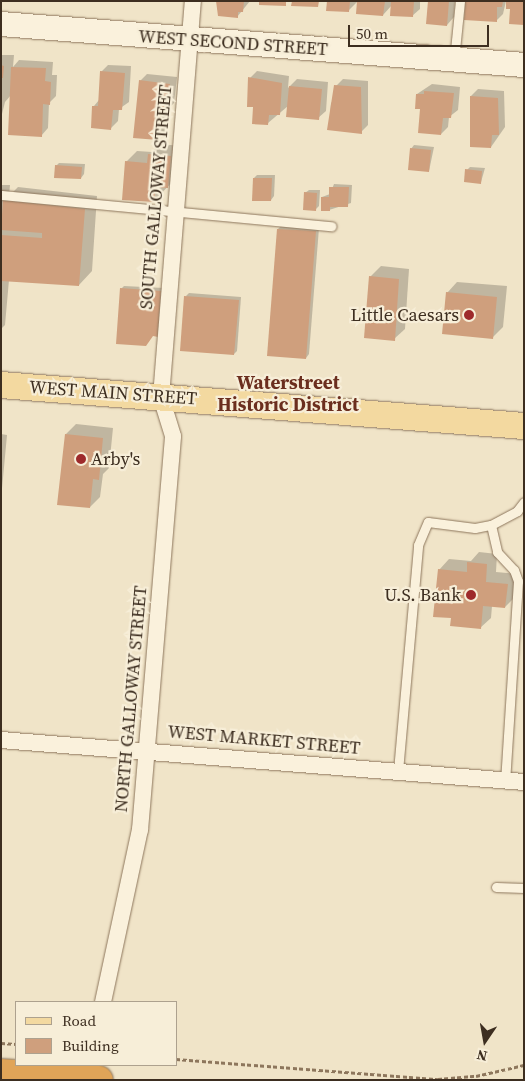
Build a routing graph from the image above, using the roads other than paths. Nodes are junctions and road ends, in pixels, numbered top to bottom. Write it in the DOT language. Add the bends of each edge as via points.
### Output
graph roads {
  1 [pos="193,1"];
  2 [pos="460,1"];
  3 [pos="1,24"];
  4 [pos="190,39"];
  5 [pos="454,60"];
  6 [pos="524,65"];
  7 [pos="1,195"];
  8 [pos="174,211"];
  9 [pos="332,226"];
  10 [pos="1,385"];
  11 [pos="161,397"];
  12 [pos="524,426"];
  13 [pos="524,502"];
  14 [pos="491,525"];
  15 [pos="1,740"];
  16 [pos="147,750"];
  17 [pos="398,771"];
  18 [pos="505,780"];
  19 [pos="524,782"];
  20 [pos="496,887"];
  21 [pos="524,888"];
  22 [pos="103,1001"];
  23 [pos="98,1066"];
  24 [pos="1,1073"];
  25 [pos="97,1080"];
  1 -- 4 [label="street, SOUTH GALLOWAY STREET"];
  2 -- 5 [label="lane"];
  3 -- 4 [label="main road, WEST SECOND STREET"];
  4 -- 5 [label="main road, WEST SECOND STREET"];
  4 -- 8 [label="street, SOUTH GALLOWAY STREET"];
  5 -- 6 [label="main road, WEST SECOND STREET"];
  7 -- 8 [label="lane"];
  8 -- 9 [label="lane"];
  8 -- 11 [label="street, SOUTH GALLOWAY STREET"];
  10 -- 11 [label="main road, WEST MAIN STREET"];
  11 -- 12 [label="main road, WEST MAIN STREET"];
  11 -- 16 [label="street, NORTH GALLOWAY STREET" via="173,436"];
  13 -- 14 [label="lane" via="517,511"];
  14 -- 17 [label="lane" via="475,528 428,522 418,545"];
  14 -- 18 [label="lane" via="497,552 514,570 518,581"];
  15 -- 16 [label="street, WEST MARKET STREET"];
  16 -- 17 [label="street, WEST MARKET STREET"];
  16 -- 22 [label="street, NORTH GALLOWAY STREET" via="140,830"];
  17 -- 18 [label="street, WEST MARKET STREET"];
  18 -- 19 [label="street, WEST MARKET STREET"];
  20 -- 21 [label="lane"];
  23 -- 25 [label="street"];
  24 -- 25 [label="highway"];
}
